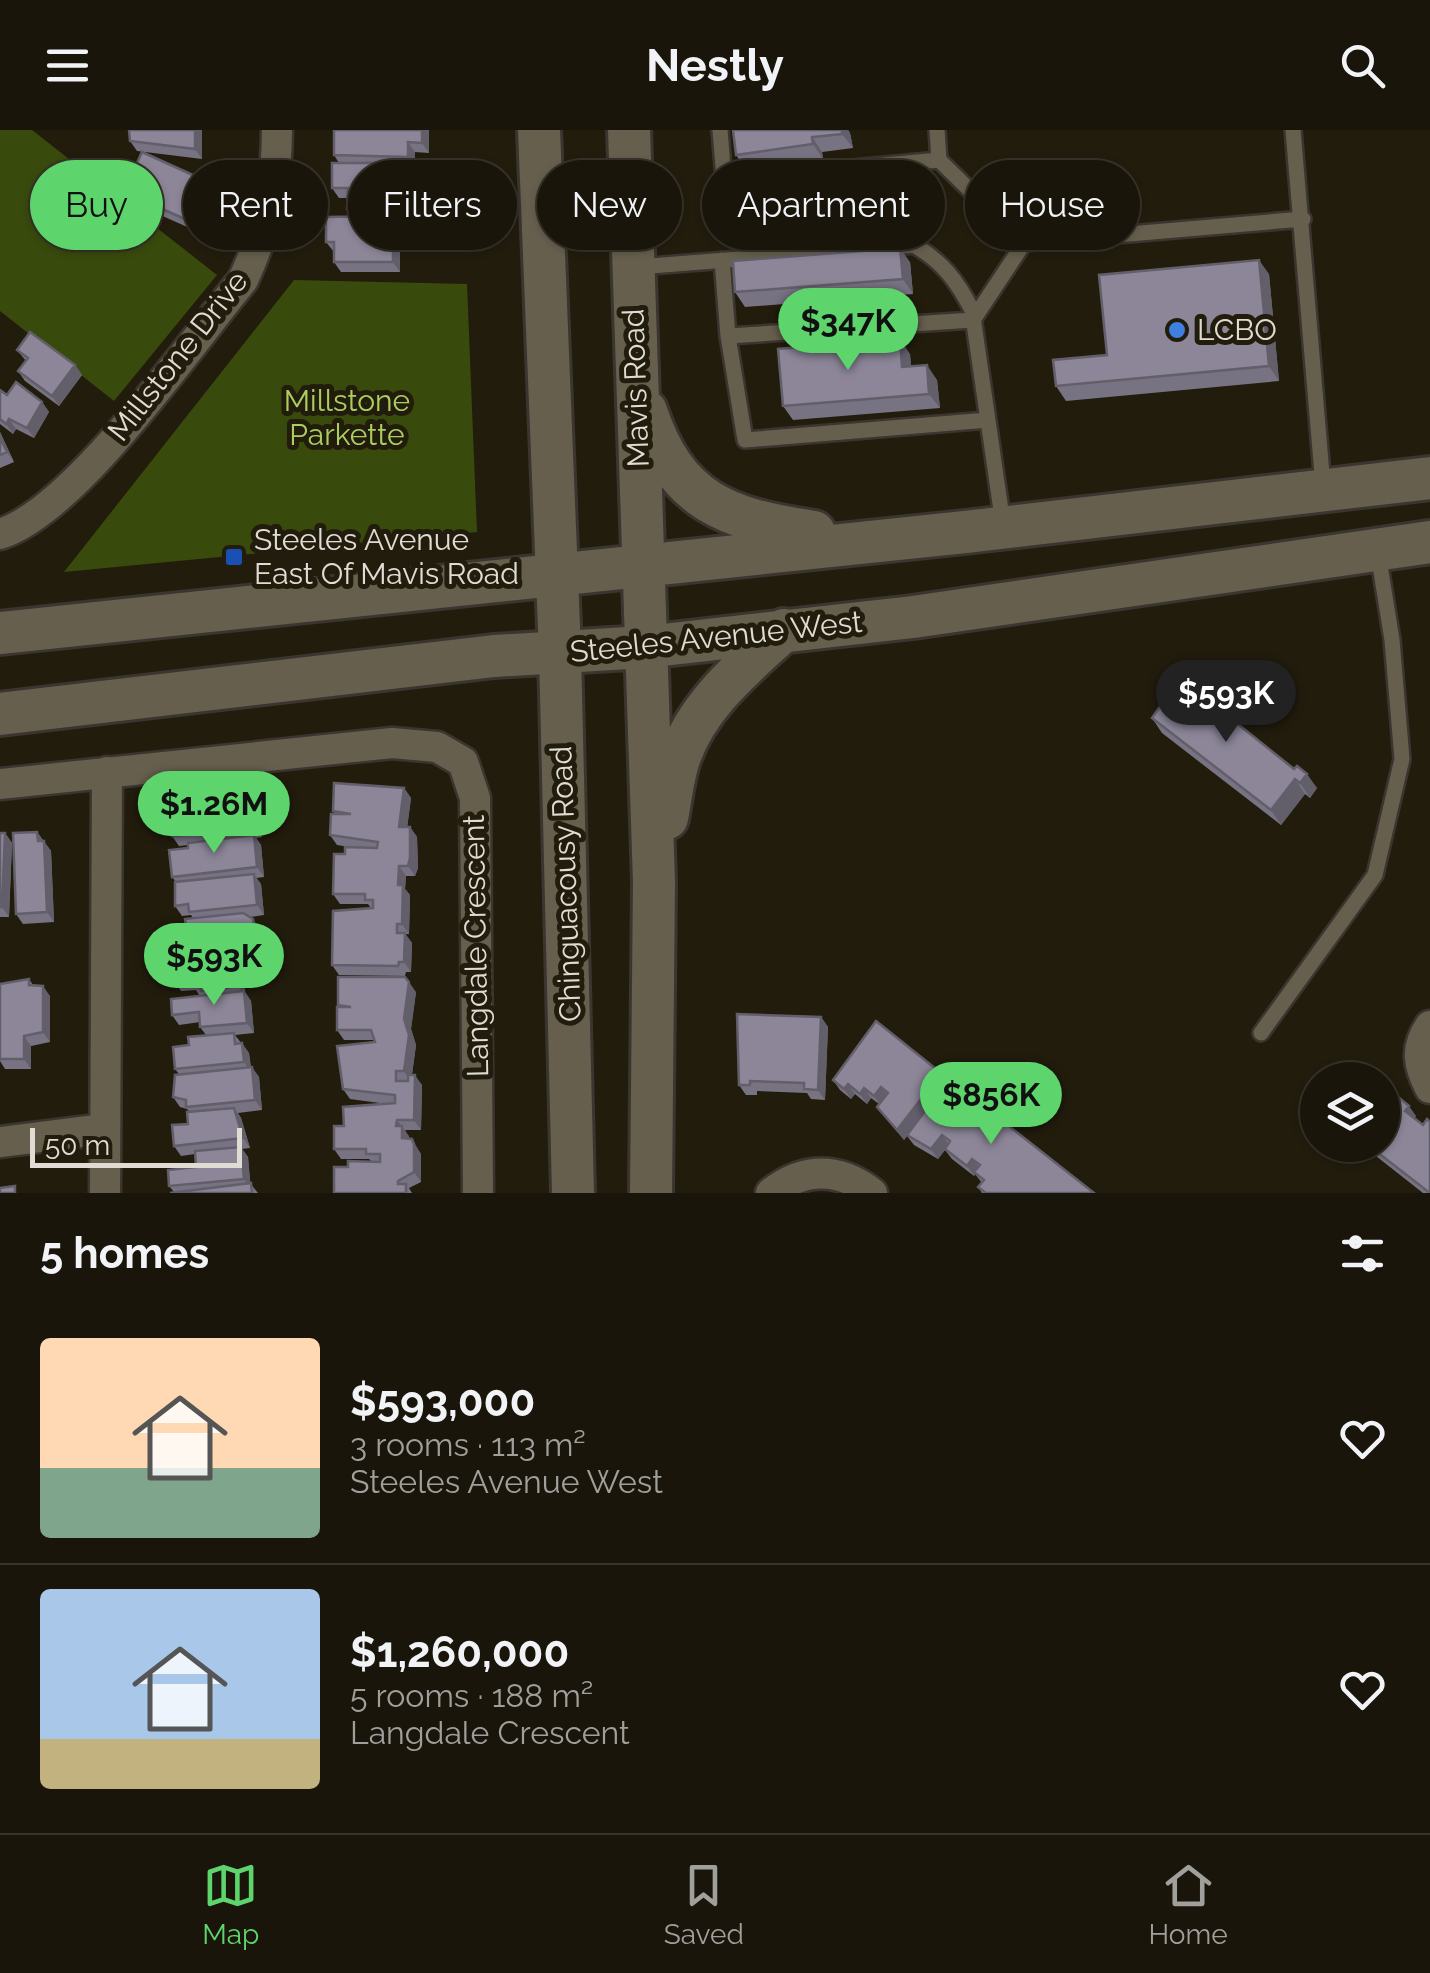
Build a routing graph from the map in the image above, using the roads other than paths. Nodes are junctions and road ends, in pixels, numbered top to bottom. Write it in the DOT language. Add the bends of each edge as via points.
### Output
graph roads {
  1 [pos="277,130"];
  2 [pos="539,130"];
  3 [pos="630,130"];
  4 [pos="720,130"];
  5 [pos="936,130"];
  6 [pos="1293,130"];
  7 [pos="722,160"];
  8 [pos="939,160"];
  9 [pos="945,166"];
  10 [pos="965,185"];
  11 [pos="1302,219"];
  12 [pos="1140,233"];
  13 [pos="1019,250"];
  14 [pos="722,260"];
  15 [pos="632,268"];
  16 [pos="973,320"];
  17 [pos="728,336"];
  18 [pos="635,377"];
  19 [pos="988,420"];
  20 [pos="1430,478"];
  21 [pos="1323,490"];
  22 [pos="1004,528"];
  23 [pos="0,534"];
  24 [pos="874,540"];
  25 [pos="1430,542"];
  26 [pos="1378,548"];
  27 [pos="642,566"];
  28 [pos="556,575"];
  29 [pos="784,630"];
  30 [pos="0,633"];
  31 [pos="645,647"];
  32 [pos="560,652"];
  33 [pos="0,714"];
  34 [pos="107,772"];
  35 [pos="0,784"];
  36 [pos="654,882"];
  37 [pos="1430,1026"];
  38 [pos="1261,1034"];
  39 [pos="1430,1088"];
  40 [pos="104,1128"];
  41 [pos="0,1142"];
  42 [pos="106,1193"];
  43 [pos="478,1193"];
  44 [pos="573,1193"];
  45 [pos="651,1193"];
  46 [pos="771,1193"];
  47 [pos="872,1193"];
  1 -- 23 [label="street, Millstone Drive" via="277,181 243,280 81,478 18,528"];
  2 -- 28 [label="main road"];
  3 -- 15 [label="main road, Mavis Road"];
  4 -- 7 [label="lane"];
  5 -- 8 [label="lane"];
  6 -- 11 [label="lane"];
  9 -- 10 [label="lane"];
  11 -- 12 [label="lane"];
  11 -- 21 [label="lane"];
  13 -- 16 [label="lane"];
  14 -- 15 [label="lane"];
  14 -- 16 [label="lane" via="914,246 957,281"];
  14 -- 17 [label="lane"];
  15 -- 18 [label="main road, Mavis Road"];
  16 -- 17 [label="lane"];
  16 -- 19 [label="lane"];
  17 -- 19 [label="lane" via="744,440"];
  18 -- 24 [label="main road" via="660,452 712,504 750,522"];
  18 -- 27 [label="main road, Mavis Road"];
  19 -- 22 [label="lane"];
  20 -- 21 [label="main road"];
  21 -- 22 [label="main road"];
  22 -- 24 [label="main road"];
  24 -- 27 [label="main road"];
  25 -- 26 [label="main road, Steeles Avenue West"];
  26 -- 29 [label="main road, Steeles Avenue West"];
  26 -- 38 [label="lane" via="1402,759 1375,875"];
  27 -- 28 [label="main road"];
  27 -- 31 [label="main road, Mavis Road"];
  28 -- 30 [label="main road"];
  28 -- 32 [label="main road, Chinguacousy Road"];
  29 -- 31 [label="main road, Steeles Avenue West"];
  29 -- 36 [label="main road" via="718,691 680,756"];
  31 -- 32 [label="main road, Steeles Avenue West"];
  31 -- 36 [label="main road"];
  32 -- 33 [label="main road, Steeles Avenue West"];
  32 -- 44 [label="main road, Chinguacousy Road"];
  34 -- 35 [label="street, Langdale Crescent"];
  34 -- 40 [label="street"];
  34 -- 43 [label="street, Langdale Crescent" via="392,743 437,747 464,762 475,798"];
  36 -- 45 [label="main road"];
  37 -- 39 [label="street" via="1418,1066"];
  40 -- 41 [label="street"];
  40 -- 42 [label="street"];
  46 -- 47 [label="street" via="790,1178 824,1171 854,1179"];
}
